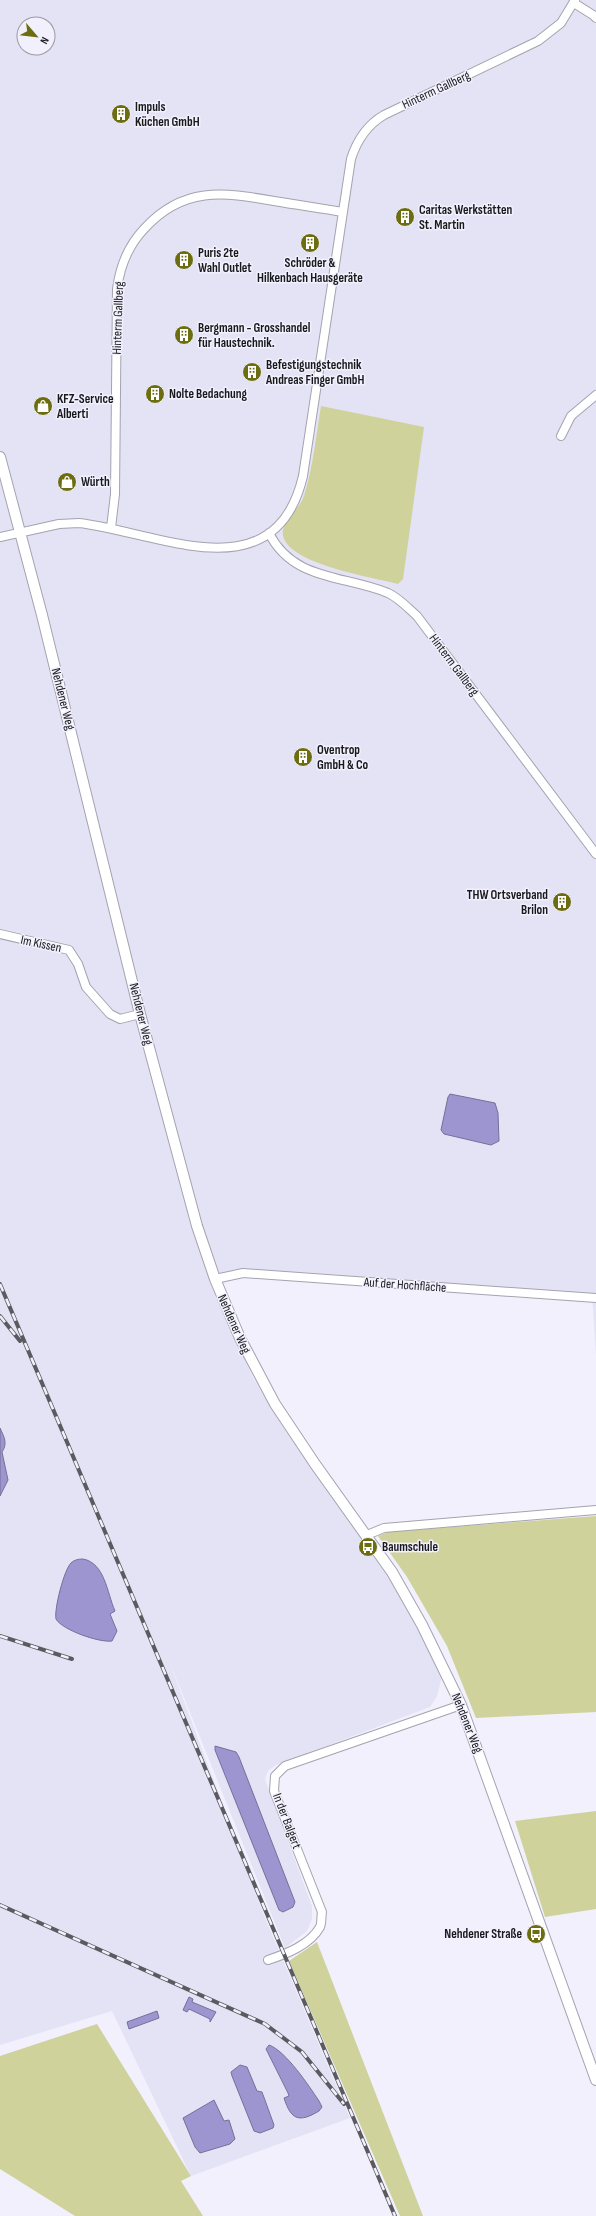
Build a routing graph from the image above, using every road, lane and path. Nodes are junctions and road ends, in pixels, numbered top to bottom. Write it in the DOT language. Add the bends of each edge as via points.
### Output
graph roads {
  1 [pos="574,2"];
  2 [pos="596,18"];
  3 [pos="344,212"];
  4 [pos="596,395"];
  5 [pos="561,436"];
  6 [pos="0,457"];
  7 [pos="111,528"];
  8 [pos="19,532"];
  9 [pos="269,534"];
  10 [pos="0,537"];
  11 [pos="596,854"];
  12 [pos="0,934"];
  13 [pos="140,1014"];
  14 [pos="214,1279"];
  15 [pos="596,1298"];
  16 [pos="596,1510"];
  17 [pos="367,1535"];
  18 [pos="461,1705"];
  19 [pos="268,1960"];
  20 [pos="596,2080"];
  1 -- 2 [label="street"];
  1 -- 3 [label="street, Hinterm Gallberg" via="556,28 534,43 395,109 372,123 361,136 352,154"];
  3 -- 7 [label="street, Hinterm Gallberg" via="233,194 208,194 182,202 161,214 132,244 121,267 117,289 115,494"];
  3 -- 9 [label="street, Hinterm Gallberg" via="303,476 290,511"];
  4 -- 5 [label="street" via="571,416"];
  6 -- 8 [label="street, Nehdener Weg"];
  7 -- 8 [label="street, Hinterm Gallberg" via="68,523"];
  7 -- 9 [label="street, Hinterm Gallberg" via="198,548 214,549 246,545"];
  8 -- 10 [label="street"];
  8 -- 13 [label="street, Nehdener Weg" via="42,615"];
  9 -- 11 [label="street, Hinterm Gallberg" via="276,548 306,570 389,594 417,616"];
  12 -- 13 [label="street, Im Kissen" via="69,950 78,964 86,987 110,1014 120,1019"];
  13 -- 14 [label="street, Nehdener Weg" via="197,1226"];
  14 -- 15 [label="street, Auf der Hochfläche" via="243,1273"];
  14 -- 17 [label="street, Nehdener Weg" via="240,1338 275,1404"];
  16 -- 17 [label="street" via="384,1528"];
  17 -- 18 [label="street, Nehdener Weg" via="412,1607"];
  18 -- 19 [label="street, In der Balgert" via="285,1766 275,1776 274,1791 322,1912 320,1926 312,1938"];
  18 -- 20 [label="street, Nehdener Weg"];
}
